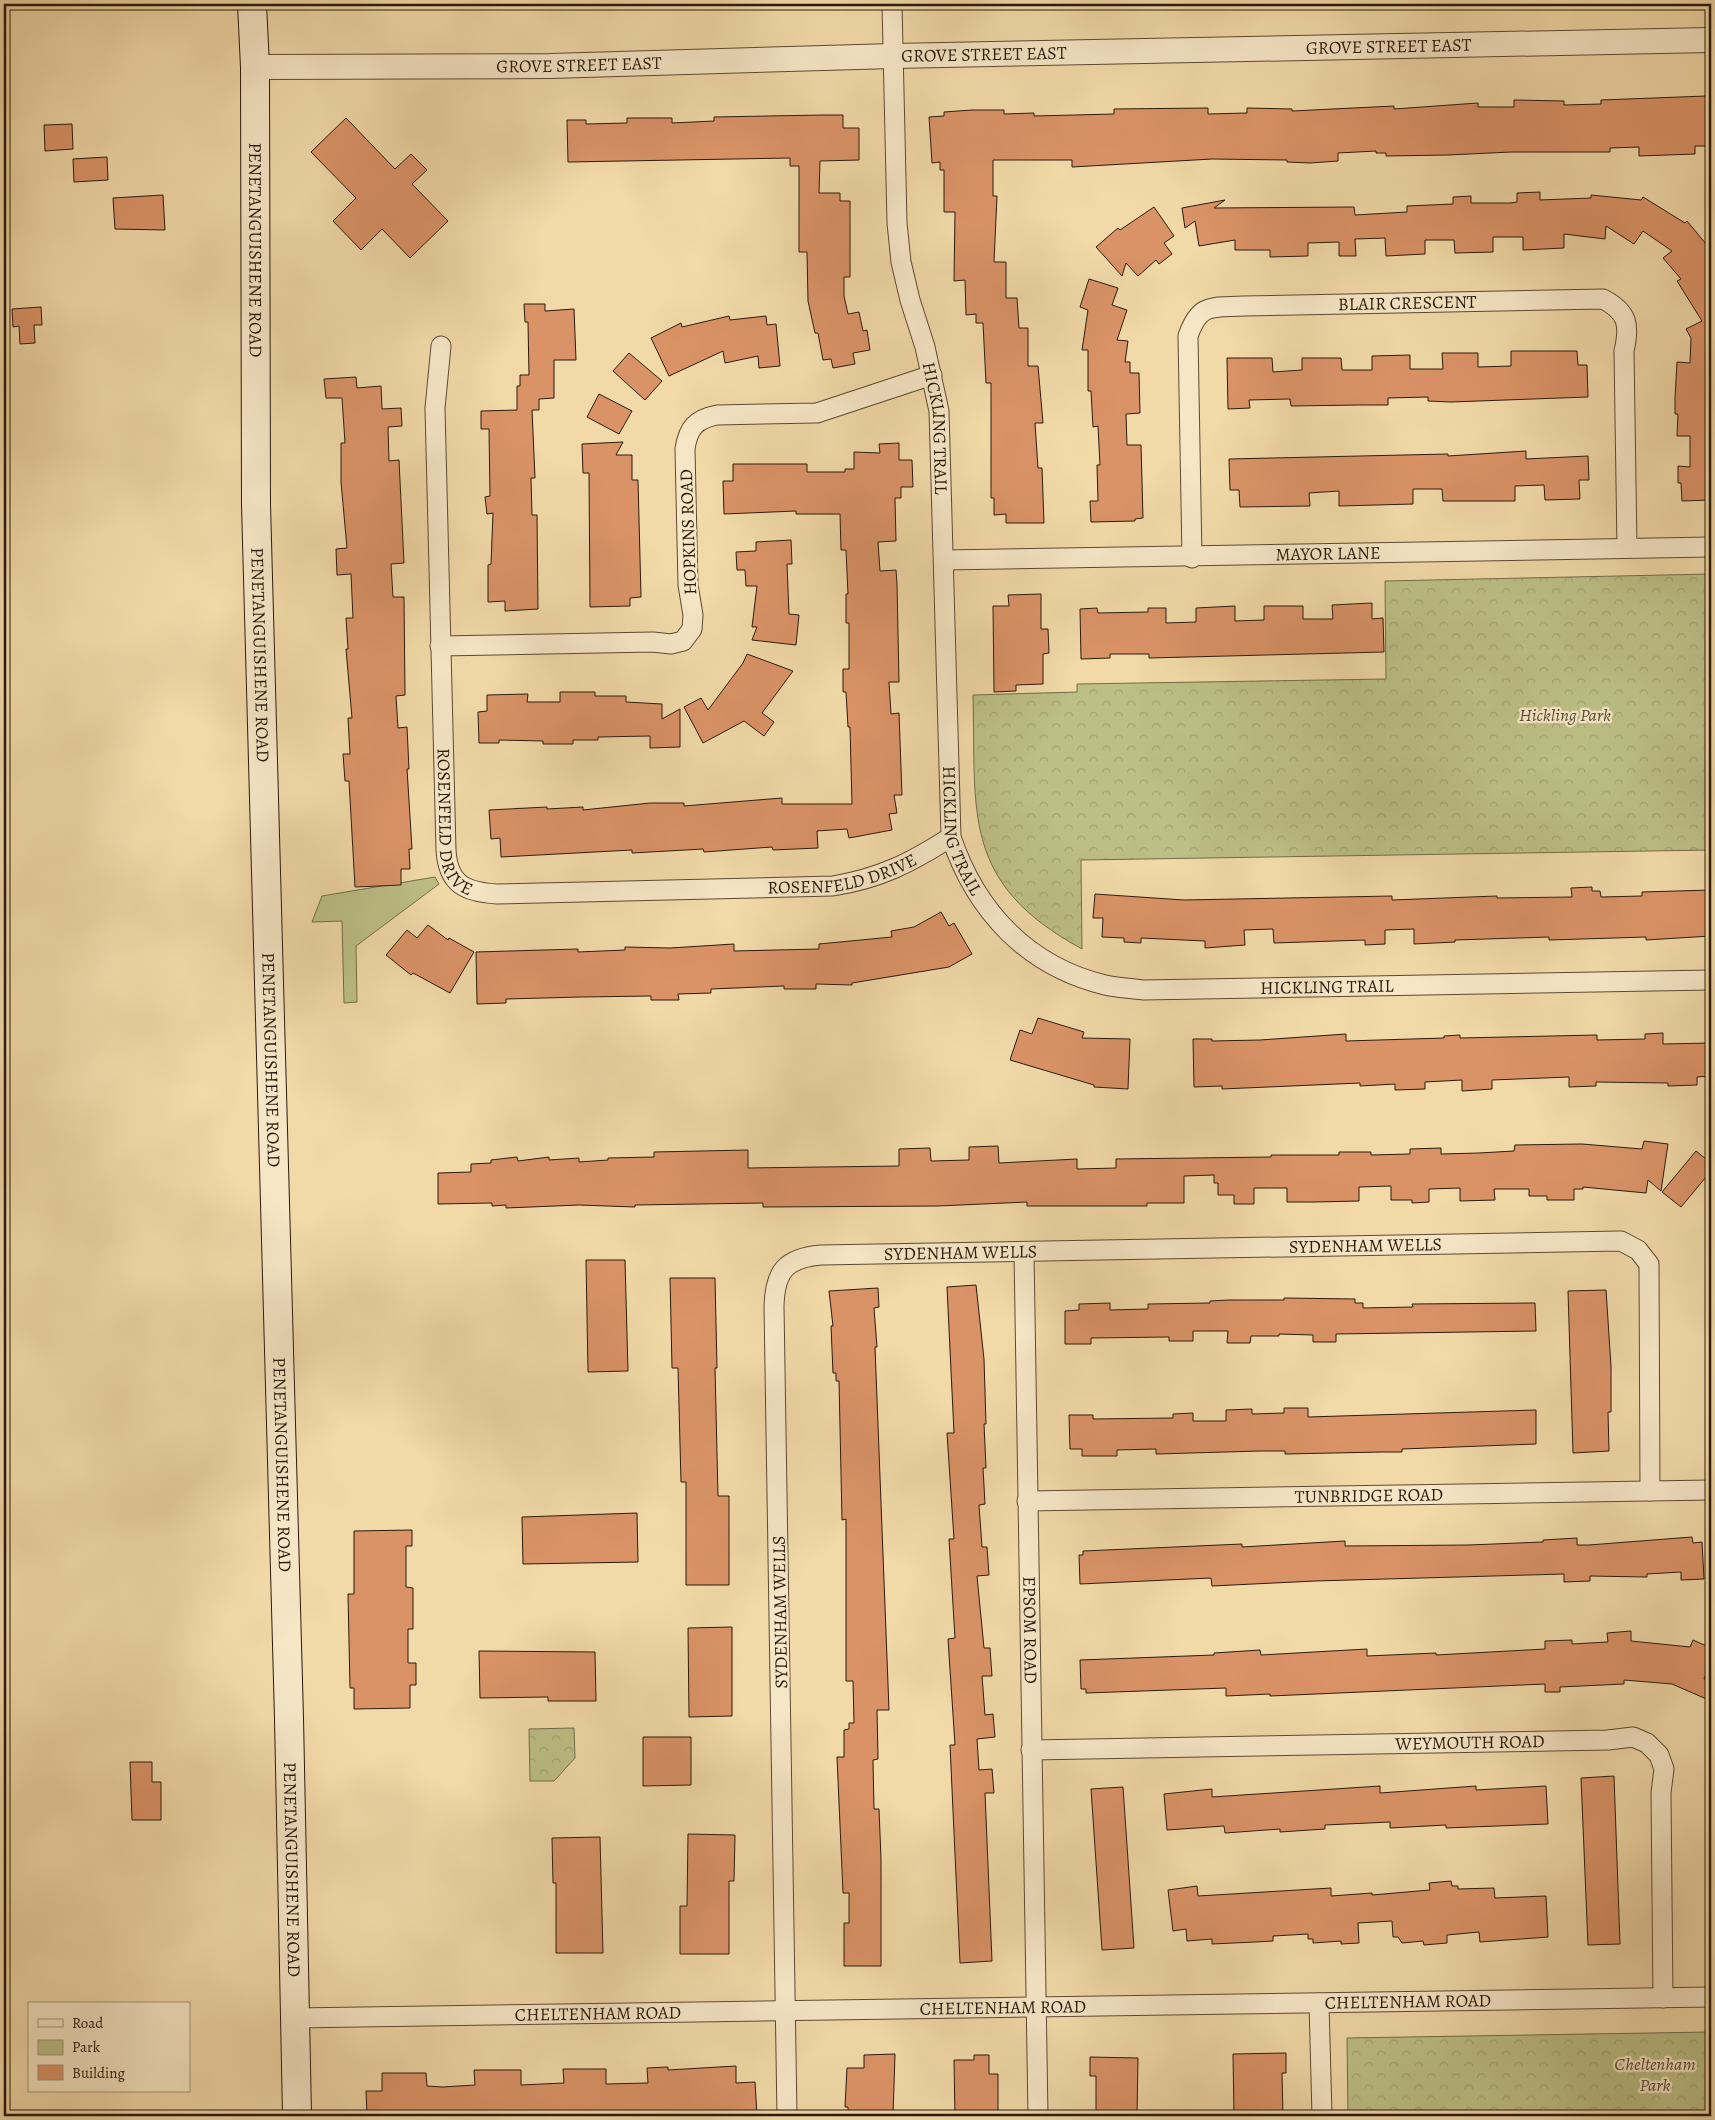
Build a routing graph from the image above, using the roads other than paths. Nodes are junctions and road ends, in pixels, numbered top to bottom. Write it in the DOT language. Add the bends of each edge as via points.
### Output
graph roads {
  1 [pos="252,4"];
  2 [pos="892,4"];
  3 [pos="1711,40"];
  4 [pos="893,56"];
  5 [pos="255,67"];
  6 [pos="441,346"];
  7 [pos="932,375"];
  8 [pos="1711,547"];
  9 [pos="1627,548"];
  10 [pos="1192,558"];
  11 [pos="944,560"];
  12 [pos="440,646"];
  13 [pos="951,837"];
  14 [pos="1711,980"];
  15 [pos="1024,1252"];
  16 [pos="1711,1490"];
  17 [pos="1650,1491"];
  18 [pos="1027,1501"];
  19 [pos="1031,1750"];
  20 [pos="1711,1997"];
  21 [pos="1663,1998"];
  22 [pos="1319,2003"];
  23 [pos="1036,2007"];
  24 [pos="785,2012"];
  25 [pos="294,2018"];
  26 [pos="297,2116"];
  27 [pos="787,2116"];
  28 [pos="1038,2116"];
  29 [pos="1322,2116"];
  1 -- 5 [label="main road, PENETANGUISHENE ROAD"];
  2 -- 4 [label="street, HICKLING TRAIL"];
  3 -- 4 [label="street, GROVE STREET EAST"];
  4 -- 5 [label="street, GROVE STREET EAST" via="550,66"];
  4 -- 7 [label="street, HICKLING TRAIL" via="901,262"];
  5 -- 25 [label="main road, PENETANGUISHENE ROAD" via="256,504 289,1718"];
  6 -- 12 [label="street, ROSENFELD DRIVE" via="435,408"];
  7 -- 11 [label="street, HICKLING TRAIL" via="940,410"];
  7 -- 12 [label="street, HOPKINS ROAD" via="817,413 717,416 703,418 692,426 685,450 688,586 693,615 692,629 683,641 671,644"];
  8 -- 9 [label="street, MAYOR LANE"];
  9 -- 10 [label="street, MAYOR LANE"];
  9 -- 10 [label="street, BLAIR CRESCENT" via="1624,351 1627,336 1625,319 1618,307 1603,299 1244,306 1205,309 1194,319 1188,336"];
  10 -- 11 [label="street, MAYOR LANE"];
  11 -- 13 [label="street, HICKLING TRAIL"];
  12 -- 13 [label="street, ROSENFELD DRIVE" via="447,862 451,875 472,892 833,886 886,874"];
  13 -- 14 [label="street, HICKLING TRAIL" via="973,887 989,912 1014,937 1041,958 1105,985 1143,990"];
  15 -- 17 [label="street, SYDENHAM WELLS" via="1621,1241 1638,1250 1648,1264"];
  15 -- 18 [label="street, EPSOM ROAD"];
  15 -- 24 [label="street, SYDENHAM WELLS" via="804,1256 779,1274 774,1306"];
  16 -- 17 [label="street, TUNBRIDGE ROAD"];
  17 -- 18 [label="street, TUNBRIDGE ROAD"];
  18 -- 19 [label="street, EPSOM ROAD"];
  19 -- 21 [label="street, WEYMOUTH ROAD" via="1633,1737 1647,1743 1660,1755 1664,1769 1661,1793"];
  19 -- 23 [label="street, EPSOM ROAD"];
  20 -- 21 [label="street, CHELTENHAM ROAD"];
  21 -- 22 [label="street, CHELTENHAM ROAD"];
  22 -- 23 [label="street, CHELTENHAM ROAD"];
  22 -- 29 [label="street"];
  23 -- 24 [label="street, CHELTENHAM ROAD"];
  23 -- 28 [label="street, EPSOM ROAD"];
  24 -- 25 [label="street, CHELTENHAM ROAD"];
  24 -- 27 [label="street, SYDENHAM WELLS"];
  25 -- 26 [label="main road, PENETANGUISHENE ROAD"];
}
